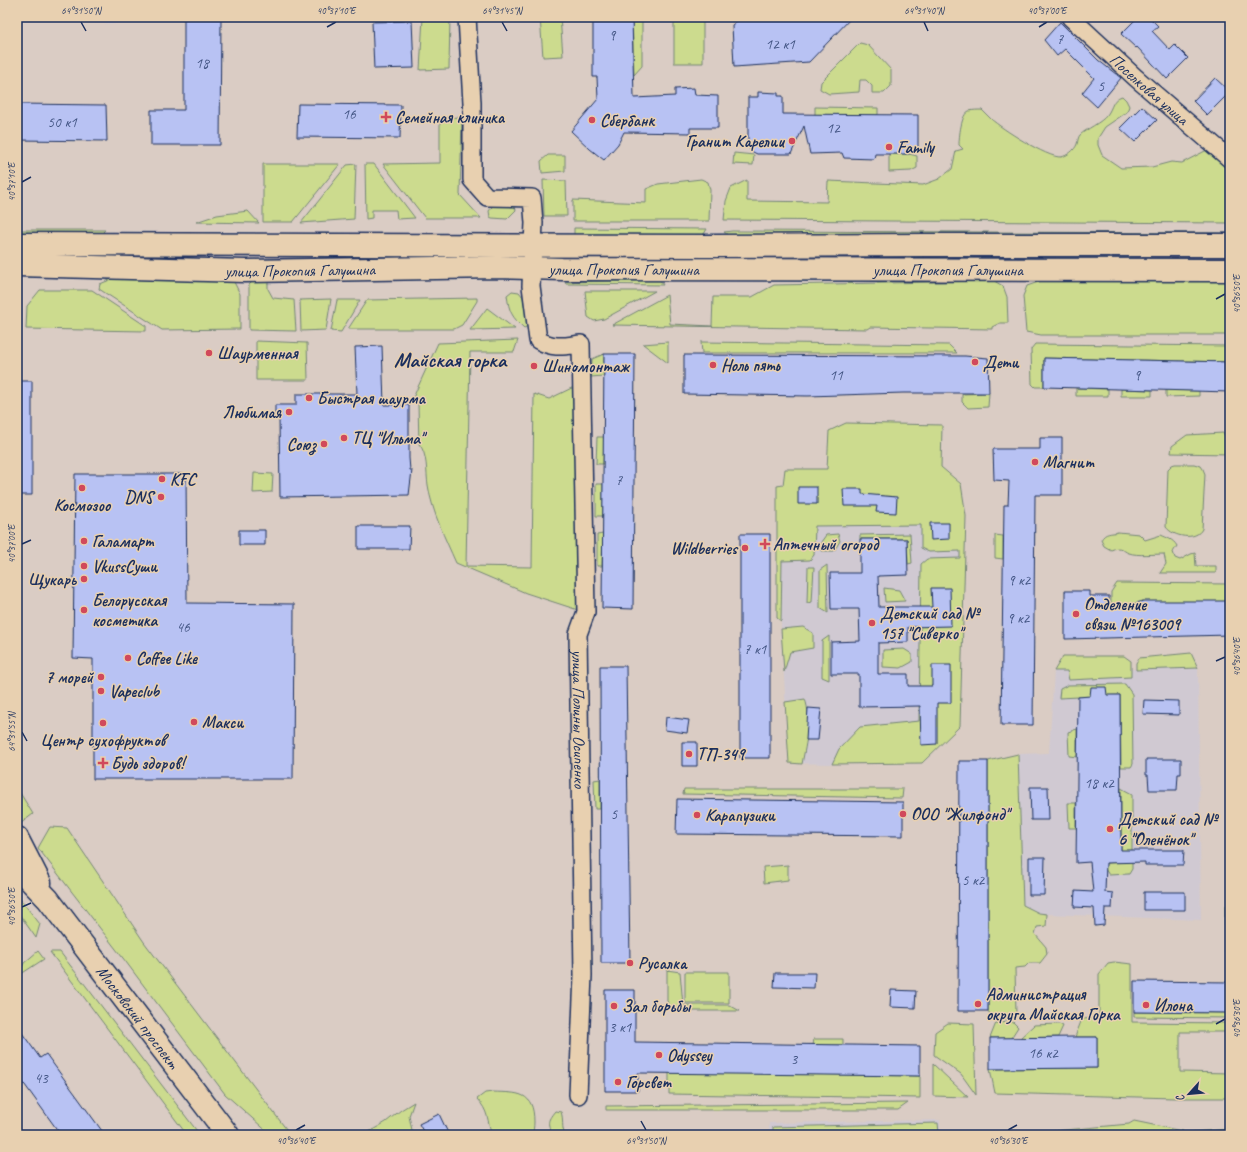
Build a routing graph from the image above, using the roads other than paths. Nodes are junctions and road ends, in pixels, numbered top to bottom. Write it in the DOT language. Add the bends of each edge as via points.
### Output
graph roads {
  1 [pos="467,17"];
  2 [pos="1070,17"];
  3 [pos="1230,159"];
  4 [pos="17,244"];
  5 [pos="534,245"];
  6 [pos="1230,245"];
  7 [pos="17,265"];
  8 [pos="533,268"];
  9 [pos="1230,270"];
  10 [pos="17,838"];
  11 [pos="17,868"];
  12 [pos="48,899"];
  13 [pos="578,1095"];
  14 [pos="228,1135"];
  1 -- 5 [label="street" via="472,103 472,180 486,197 532,198"];
  2 -- 3 [label="street, Поселковая улица"];
  4 -- 5 [label="main road, улица Прокопия Галушина"];
  5 -- 6 [label="main road, улица Прокопия Галушина"];
  5 -- 8 [label="street"];
  7 -- 8 [label="main road, улица Прокопия Галушина" via="245,271"];
  8 -- 9 [label="main road, улица Прокопия Галушина"];
  8 -- 13 [label="street, улица Полины Осипенко" via="532,286 538,340 548,346 581,344 586,612 578,634 582,975"];
  10 -- 12 [label="main road, Московский проспект"];
  11 -- 12 [label="main road, Московский проспект"];
  12 -- 14 [label="main road, Московский проспект"];
}
